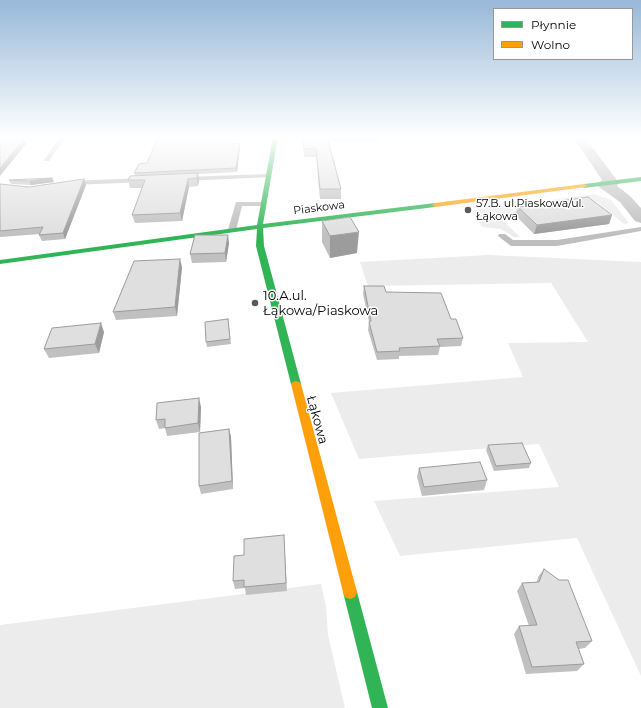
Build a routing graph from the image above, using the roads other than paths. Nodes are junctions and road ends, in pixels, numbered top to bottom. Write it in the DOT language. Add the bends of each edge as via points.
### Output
graph roads {
  1 [pos="269,170"];
  2 [pos="602,170"];
  3 [pos="268,176"];
  4 [pos="174,179"];
  5 [pos="641,179"];
  6 [pos="151,180"];
  7 [pos="608,183"];
  8 [pos="62,185"];
  9 [pos="263,204"];
  10 [pos="641,218"];
  11 [pos="259,228"];
  12 [pos="641,229"];
  13 [pos="232,230"];
  14 [pos="502,236"];
  15 [pos="0,262"];
  16 [pos="380,708"];
  1 -- 3 [label="street, Łąkowa"];
  2 -- 7 [label="street"];
  3 -- 4 [label="lane"];
  3 -- 9 [label="street, Łąkowa"];
  5 -- 7 [label="street, Piaskowa"];
  6 -- 8 [label="lane" via="78,182"];
  7 -- 10 [label="street"];
  7 -- 11 [label="street, Piaskowa"];
  9 -- 11 [label="street, Łąkowa"];
  9 -- 13 [label="lane" via="239,204"];
  11 -- 13 [label="street, Piaskowa"];
  11 -- 16 [label="street, Łąkowa" via="260,246 279,324"];
  12 -- 14 [label="lane" via="557,243 512,243"];
  13 -- 15 [label="street, Piaskowa"];
}
